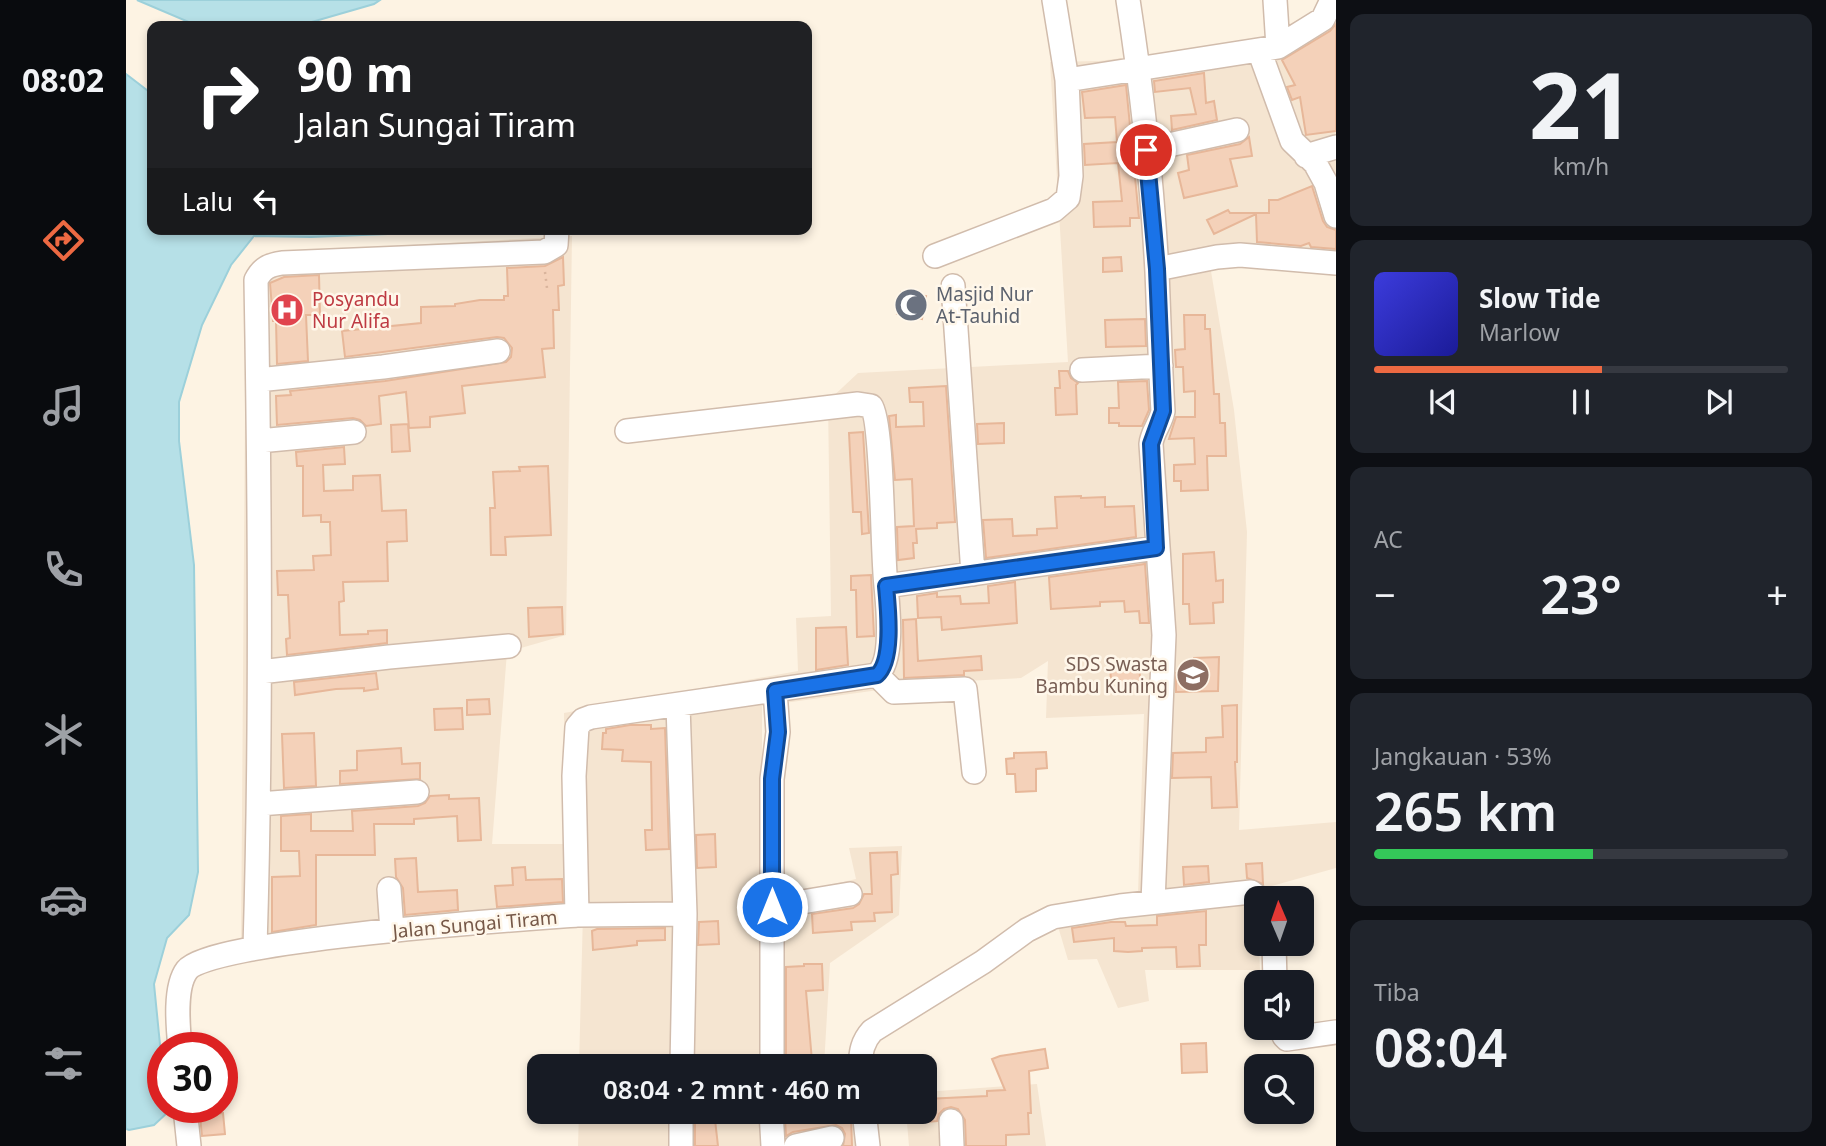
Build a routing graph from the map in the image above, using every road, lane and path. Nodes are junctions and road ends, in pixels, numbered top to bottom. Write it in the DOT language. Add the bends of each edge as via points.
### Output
graph roads {
  1 [pos="1055,0"];
  2 [pos="1128,0"];
  3 [pos="1275,0"];
  4 [pos="1332,0"];
  5 [pos="1269,49"];
  6 [pos="1139,70"];
  7 [pos="1068,80"];
  8 [pos="1237,130"];
  9 [pos="1336,147"];
  10 [pos="1146,150"];
  11 [pos="1306,156"];
  12 [pos="1336,216"];
  13 [pos="557,235"];
  14 [pos="936,256"];
  15 [pos="1336,263"];
  16 [pos="1157,269"];
  17 [pos="953,286"];
  18 [pos="498,351"];
  19 [pos="1161,366"];
  20 [pos="1082,370"];
  21 [pos="258,380"];
  22 [pos="627,431"];
  23 [pos="354,432"];
  24 [pos="259,441"];
  25 [pos="1156,548"];
  26 [pos="973,574"];
  27 [pos="886,586"];
  28 [pos="509,646"];
  29 [pos="260,672"];
  30 [pos="877,675"];
  31 [pos="775,691"];
  32 [pos="678,705"];
  33 [pos="974,772"];
  34 [pos="417,792"];
  35 [pos="259,804"];
  36 [pos="388,889"];
  37 [pos="1244,893"];
  38 [pos="850,894"];
  39 [pos="1153,902"];
  40 [pos="772,907"];
  41 [pos="685,914"];
  42 [pos="577,915"];
  43 [pos="392,931"];
  44 [pos="255,947"];
  45 [pos="178,1032"];
  46 [pos="1336,1032"];
  47 [pos="1314,1035"];
  48 [pos="682,1054"];
  49 [pos="772,1054"];
  50 [pos="861,1054"];
  51 [pos="951,1121"];
  52 [pos="187,1123"];
  53 [pos="681,1124"];
  54 [pos="772,1124"];
  55 [pos="865,1124"];
  56 [pos="832,1138"];
  57 [pos="189,1146"];
  58 [pos="681,1146"];
  59 [pos="773,1146"];
  60 [pos="796,1146"];
  61 [pos="868,1146"];
  62 [pos="952,1146"];
  1 -- 7 [label="street"];
  2 -- 6 [label="street"];
  3 -- 5 [label="street"];
  4 -- 5 [label="street" via="1323,19"];
  5 -- 6 [label="street"];
  5 -- 11 [label="street" via="1292,141"];
  6 -- 7 [label="street"];
  6 -- 10 [label="street"];
  7 -- 14 [label="street" via="1071,176 1066,200 1054,210"];
  8 -- 10 [label="street"];
  9 -- 11 [label="street"];
  10 -- 16 [label="street"];
  11 -- 12 [label="street" via="1326,183"];
  13 -- 21 [label="street" via="556,245 544,252 270,265 256,280"];
  15 -- 16 [label="street" via="1240,255"];
  16 -- 19 [label="street"];
  17 -- 26 [label="street"];
  18 -- 21 [label="street"];
  19 -- 20 [label="street"];
  19 -- 25 [label="street" via="1163,411 1151,444"];
  21 -- 24 [label="street"];
  22 -- 27 [label="street" via="871,406 879,445"];
  23 -- 24 [label="street"];
  24 -- 29 [label="street"];
  25 -- 26 [label="street"];
  25 -- 39 [label="street" via="1164,635"];
  26 -- 27 [label="street"];
  27 -- 30 [label="street" via="886,660"];
  28 -- 29 [label="street"];
  29 -- 35 [label="street"];
  30 -- 31 [label="street, Jalan Sungai Tiram"];
  30 -- 33 [label="street" via="894,692 965,689"];
  31 -- 32 [label="street, Jalan Sungai Tiram"];
  31 -- 40 [label="street" via="778,732 772,779"];
  32 -- 41 [label="street"];
  32 -- 42 [label="street, Jalan Sungai Tiram" via="591,717 578,727 574,776"];
  34 -- 35 [label="street"];
  35 -- 44 [label="street"];
  36 -- 43 [label="street"];
  37 -- 39 [label="street"];
  38 -- 40 [label="street"];
  39 -- 50 [label="street" via="1044,921 872,1031"];
  40 -- 49 [label="street"];
  41 -- 42 [label="street"];
  41 -- 48 [label="street"];
  42 -- 43 [label="street, Jalan Sungai Tiram"];
  43 -- 44 [label="street, Jalan Sungai Tiram"];
  44 -- 45 [label="street, Jalan Sungai Tiram" via="195,963 187,970"];
  46 -- 47 [label="street"];
  51 -- 62 [label="street"];
  52 -- 57 [label="street"];
  53 -- 58 [label="street"];
  54 -- 59 [label="street"];
  55 -- 61 [label="street"];
  56 -- 60 [label="street"];
}
